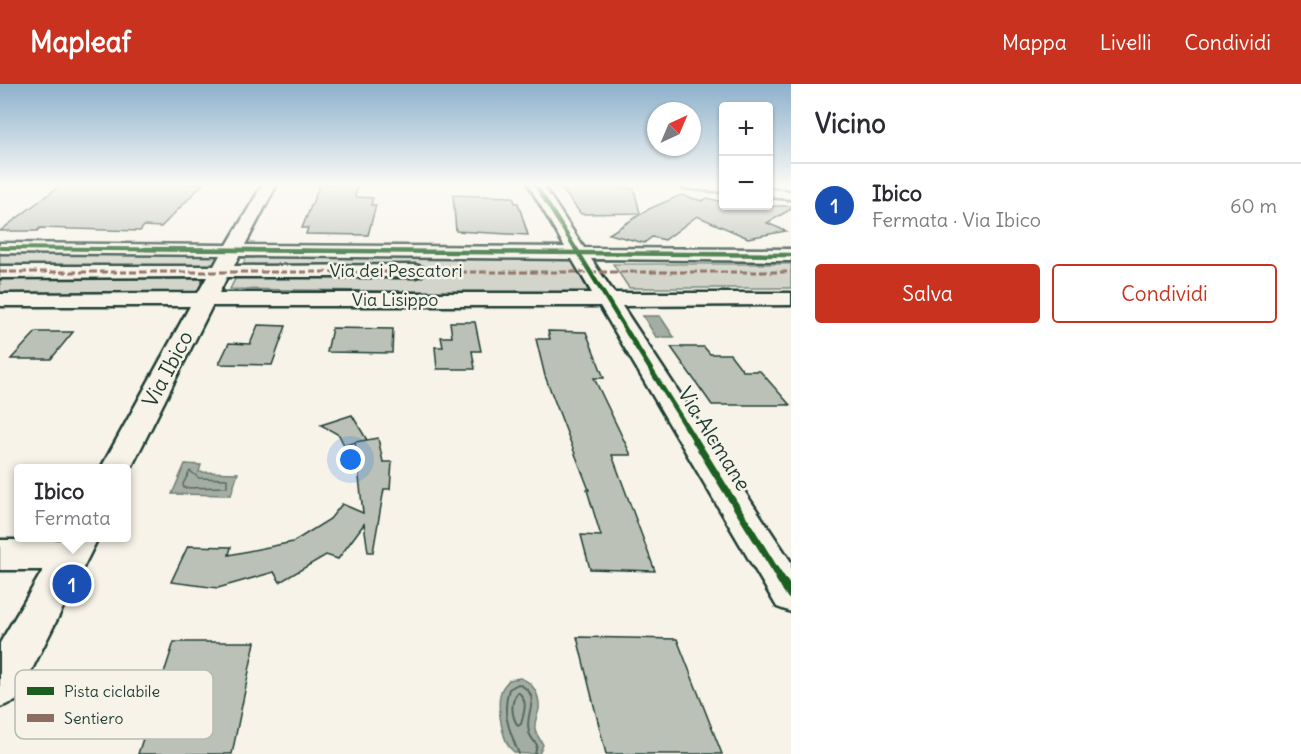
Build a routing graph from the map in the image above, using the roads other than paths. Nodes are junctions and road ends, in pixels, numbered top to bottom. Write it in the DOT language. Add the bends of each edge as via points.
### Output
graph roads {
  1 [pos="253,215"];
  2 [pos="554,215"];
  3 [pos="0,248"];
  4 [pos="235,249"];
  5 [pos="577,254"];
  6 [pos="791,255"];
  7 [pos="223,271"];
  8 [pos="590,271"];
  9 [pos="0,272"];
  10 [pos="791,272"];
  11 [pos="791,299"];
  12 [pos="0,300"];
  13 [pos="608,300"];
  14 [pos="204,301"];
  15 [pos="118,464"];
  16 [pos="75,546"];
  17 [pos="0,555"];
  18 [pos="791,595"];
  19 [pos="0,685"];
  1 -- 4 [label="street, Via Ibico"];
  2 -- 5 [label="street, Via Alcmane"];
  3 -- 4 [label="street"];
  4 -- 5 [label="street"];
  4 -- 7 [label="street, Via Ibico"];
  5 -- 6 [label="street"];
  5 -- 8 [label="street, Via Alcmane"];
  7 -- 8 [label="street, Via dei Pescatori"];
  7 -- 9 [label="street, Via dei Pescatori"];
  7 -- 14 [label="street, Via Ibico"];
  8 -- 10 [label="street, Via dei Pescatori"];
  8 -- 13 [label="street, Via Alcmane"];
  11 -- 13 [label="street, Via Lisippo"];
  12 -- 14 [label="street, Via Lisippo"];
  13 -- 14 [label="street, Via Lisippo"];
  13 -- 18 [label="street, Via Alcmane"];
  14 -- 15 [label="street, Via Ibico"];
  16 -- 17 [label="street"];
  16 -- 19 [label="street"];
}
